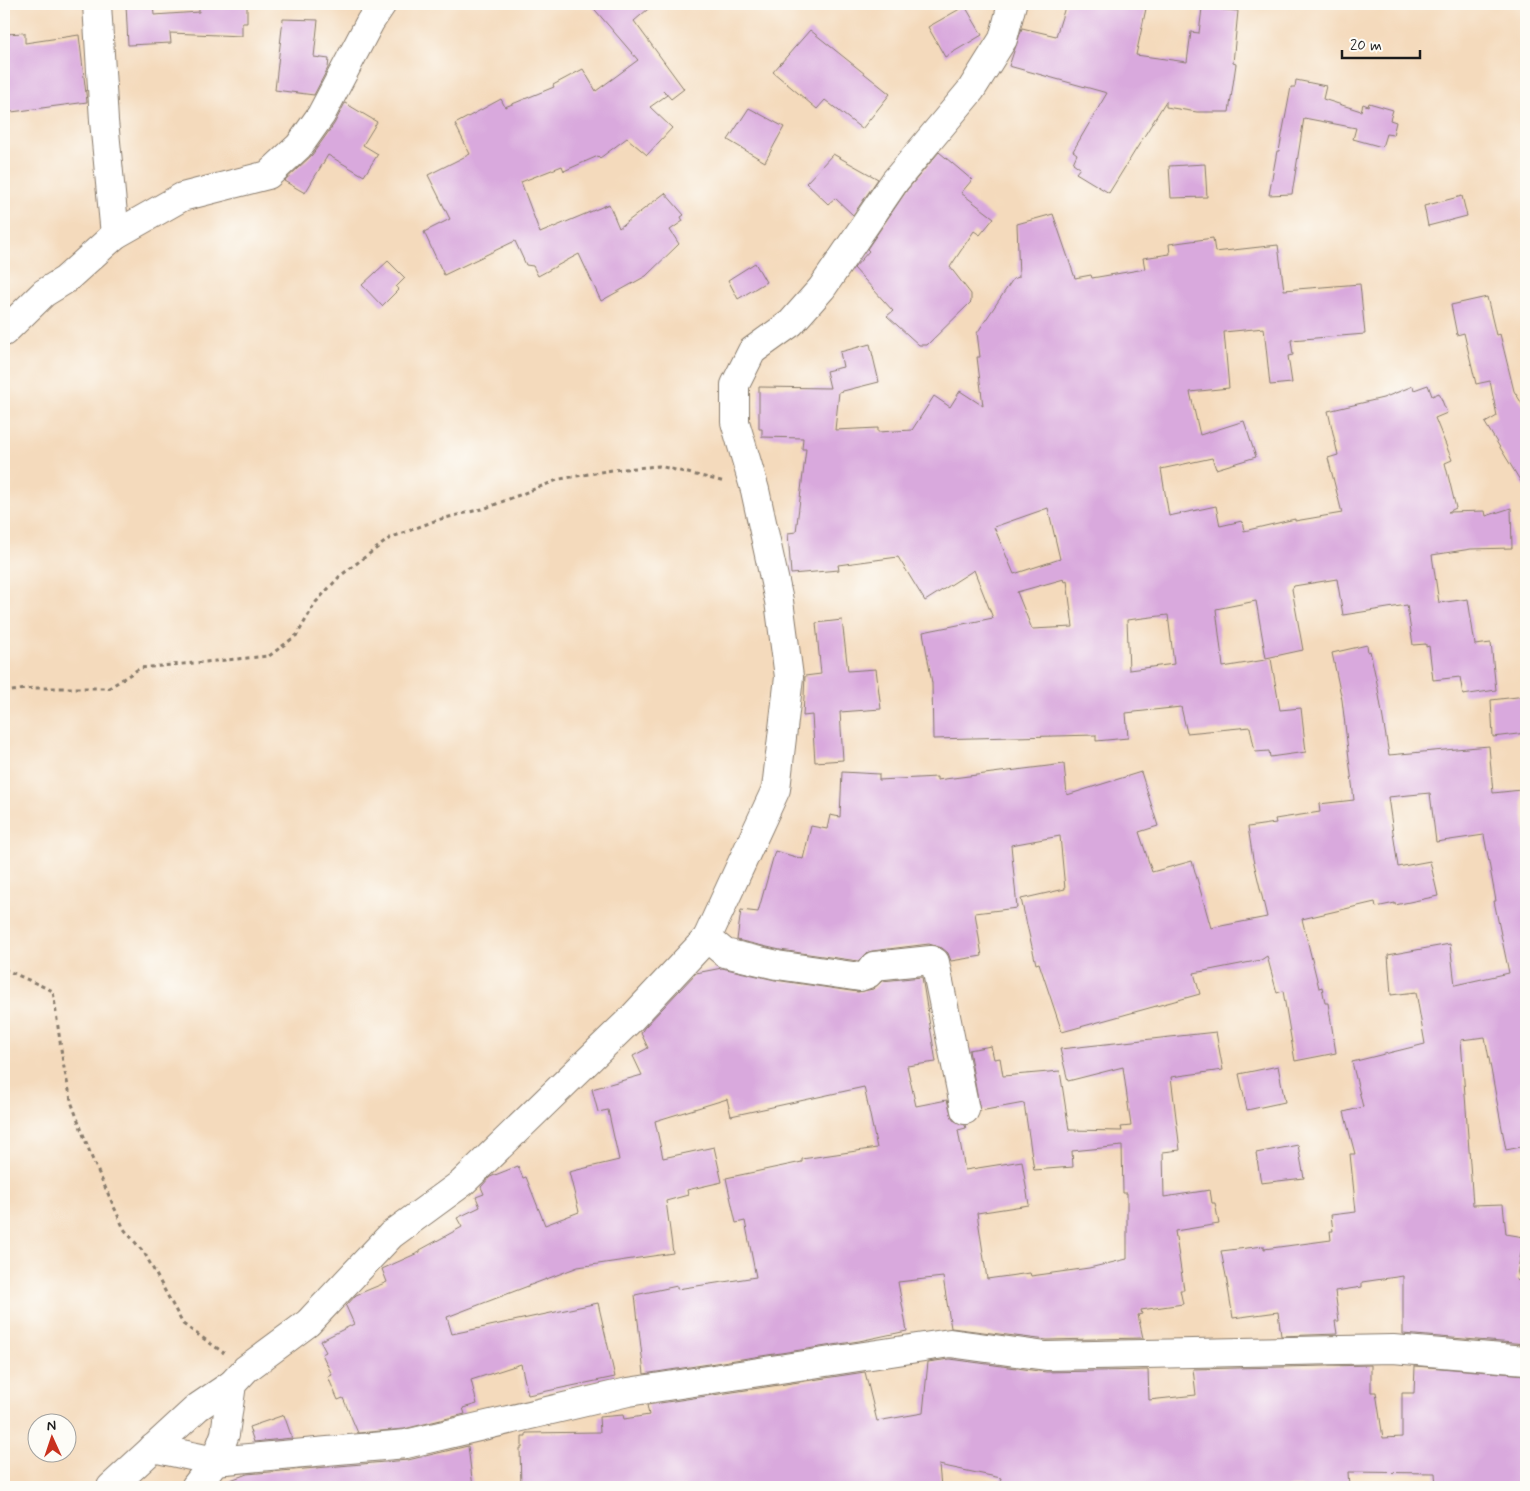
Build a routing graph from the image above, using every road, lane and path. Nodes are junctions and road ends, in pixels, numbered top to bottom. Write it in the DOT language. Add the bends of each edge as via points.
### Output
graph roads {
  1 [pos="97,4"];
  2 [pos="382,4"];
  3 [pos="1012,4"];
  4 [pos="115,235"];
  5 [pos="4,332"];
  6 [pos="755,490"];
  7 [pos="4,692"];
  8 [pos="707,938"];
  9 [pos="4,969"];
  10 [pos="965,1110"];
  11 [pos="1526,1360"];
  12 [pos="239,1376"];
  13 [pos="185,1420"];
  14 [pos="225,1434"];
  15 [pos="154,1448"];
  16 [pos="214,1461"];
  17 [pos="111,1487"];
  18 [pos="195,1487"];
  1 -- 4 [label="street"];
  2 -- 4 [label="street" via="321,115 299,146 268,175 182,197"];
  3 -- 6 [label="street" via="1003,39 971,90 895,181 822,288 791,323 752,351 735,385 736,422"];
  4 -- 5 [label="street" via="65,280 44,293"];
  6 -- 7 [label="path" via="659,466 560,479 486,508 437,520 390,538 340,576 316,602 297,635 269,656 140,668 108,688 34,688"];
  6 -- 8 [label="street" via="779,601 789,677 776,789"];
  8 -- 10 [label="street" via="725,953 777,965 860,977 868,974 874,966 935,962"];
  8 -- 12 [label="street" via="631,1018 462,1184 391,1235 308,1323"];
  9 -- 12 [label="path" via="53,992 72,1104 124,1229 145,1254 182,1324"];
  11 -- 16 [label="street" via="1393,1349 1046,1356 950,1343 628,1392 406,1444"];
  12 -- 13 [label="street"];
  12 -- 14 [label="street"];
  13 -- 14 [label="street"];
  13 -- 15 [label="street"];
  14 -- 16 [label="street"];
  15 -- 16 [label="street"];
  15 -- 17 [label="street"];
  16 -- 18 [label="street"];
}
